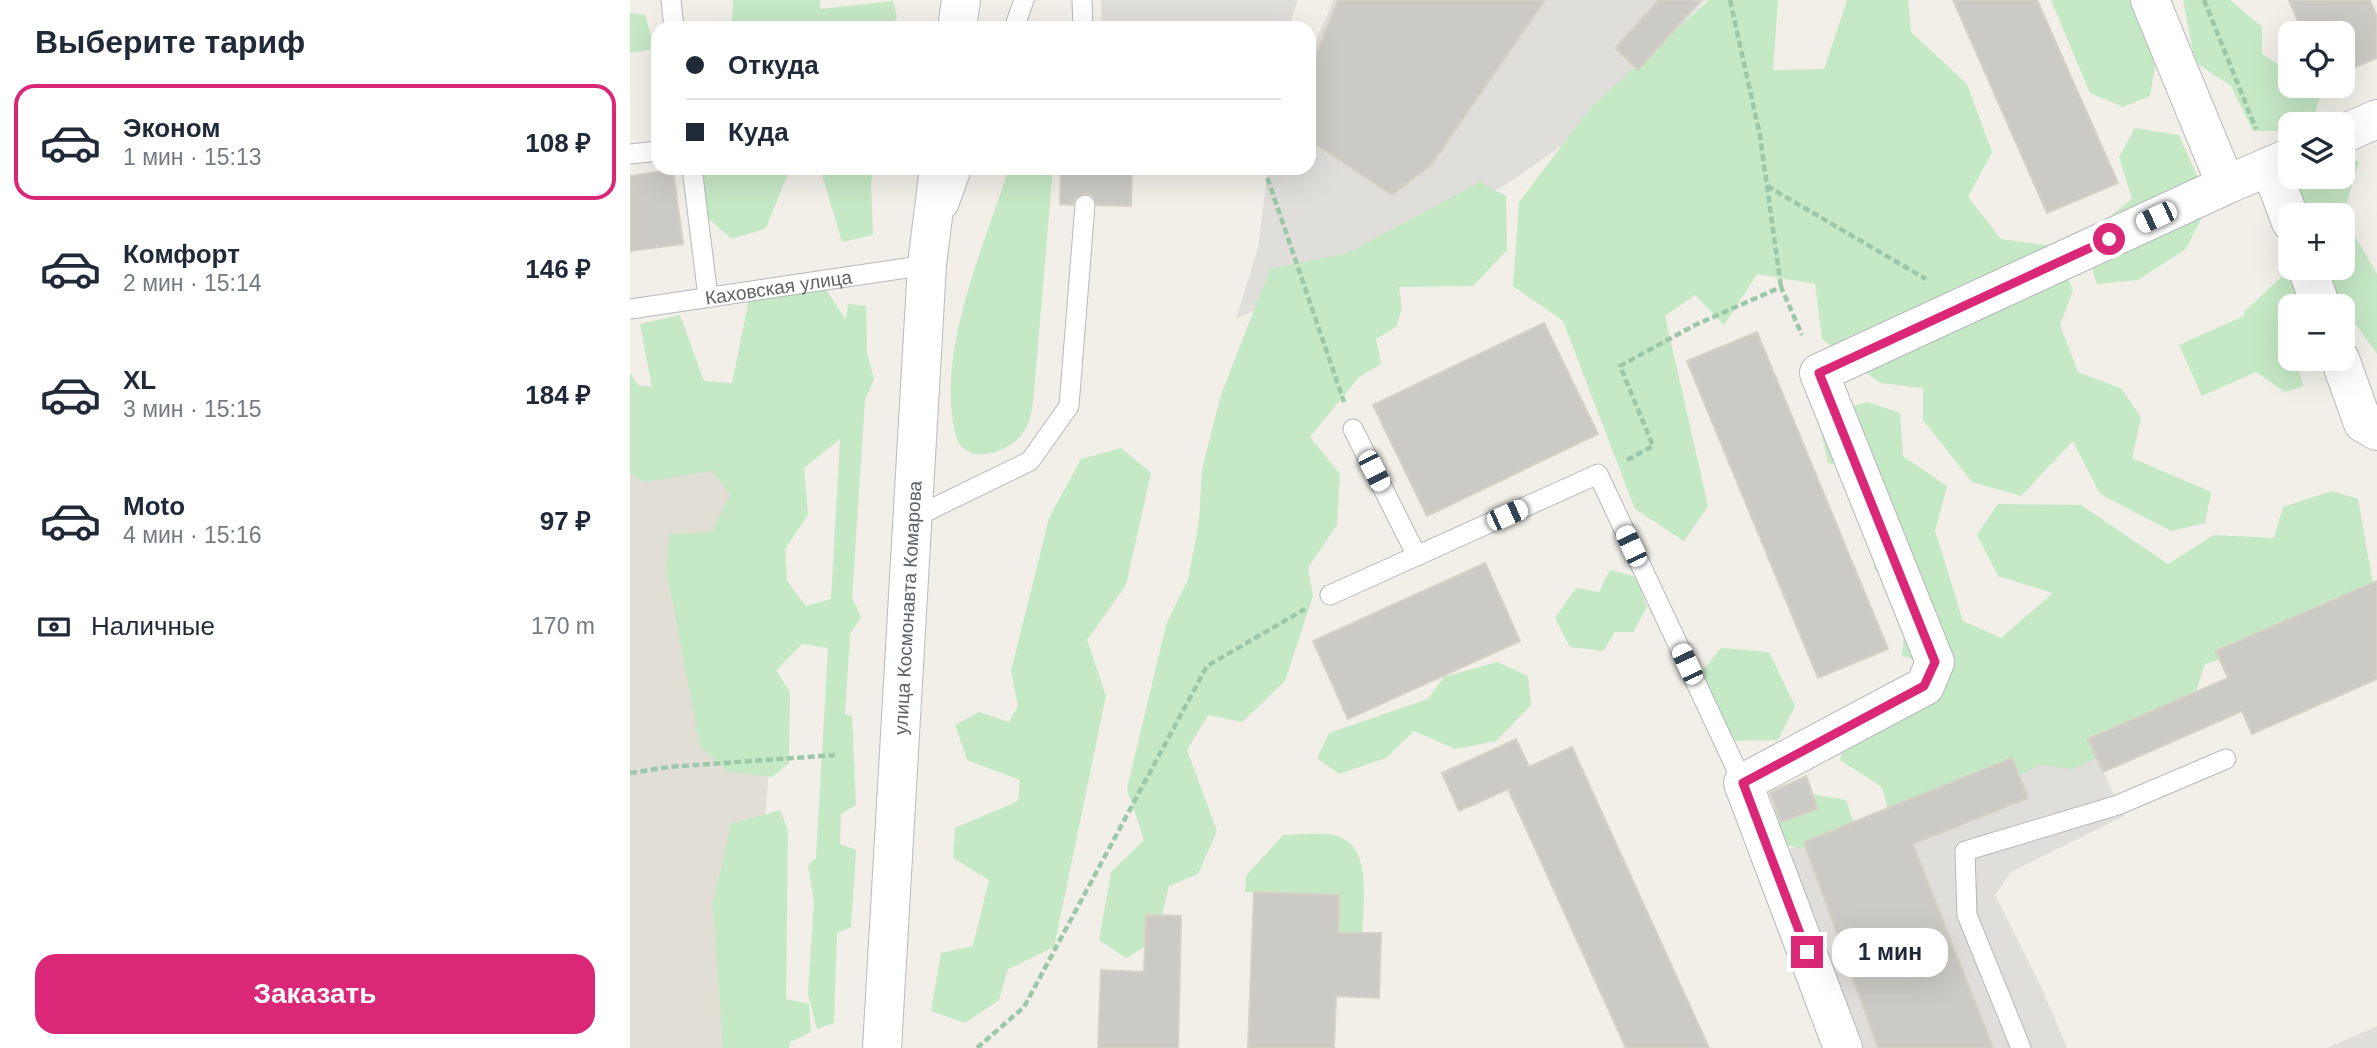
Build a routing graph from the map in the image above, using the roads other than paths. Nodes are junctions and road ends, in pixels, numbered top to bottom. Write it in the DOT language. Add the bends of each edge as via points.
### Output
graph roads {
  1 [pos="671,0"];
  2 [pos="961,0"];
  3 [pos="1024,0"];
  4 [pos="1082,0"];
  5 [pos="2150,0"];
  6 [pos="673,21"];
  7 [pos="958,21"];
  8 [pos="1016,21"];
  9 [pos="1083,21"];
  10 [pos="2377,119"];
  11 [pos="2355,129"];
  12 [pos="651,152"];
  13 [pos="630,154"];
  14 [pos="2278,162"];
  15 [pos="693,175"];
  16 [pos="938,175"];
  17 [pos="959,175"];
  18 [pos="2226,185"];
  19 [pos="1085,205"];
  20 [pos="927,265"];
  21 [pos="708,297"];
  22 [pos="630,309"];
  23 [pos="2344,371"];
  24 [pos="1353,429"];
  25 [pos="2377,430"];
  26 [pos="911,519"];
  27 [pos="1417,556"];
  28 [pos="1330,595"];
  29 [pos="2226,759"];
  30 [pos="1743,783"];
  31 [pos="882,1048"];
  32 [pos="1843,1048"];
  33 [pos="2021,1048"];
  1 -- 6 [label="lane"];
  2 -- 7 [label="street"];
  3 -- 8 [label="lane"];
  4 -- 9 [label="lane"];
  5 -- 18 [label="street"];
  10 -- 11 [label="street"];
  12 -- 13 [label="lane"];
  14 -- 18 [label="street"];
  15 -- 21 [label="lane"];
  16 -- 20 [label="street, улица Космонавта Комарова"];
  17 -- 20 [label="lane"];
  18 -- 30 [label="street" via="1819,373 1935,662 1924,686"];
  19 -- 26 [label="lane" via="1069,406 1030,461"];
  20 -- 21 [label="lane, Каховская улица"];
  20 -- 26 [label="street, улица Космонавта Комарова"];
  21 -- 22 [label="lane, Каховская улица"];
  23 -- 25 [label="street" via="2364,423"];
  24 -- 27 [label="lane"];
  26 -- 31 [label="street, улица Космонавта Комарова"];
  27 -- 28 [label="lane"];
  27 -- 30 [label="lane" via="1598,474"];
  29 -- 33 [label="lane" via="2118,804 1965,851 1966,915"];
  30 -- 32 [label="street"];
}
